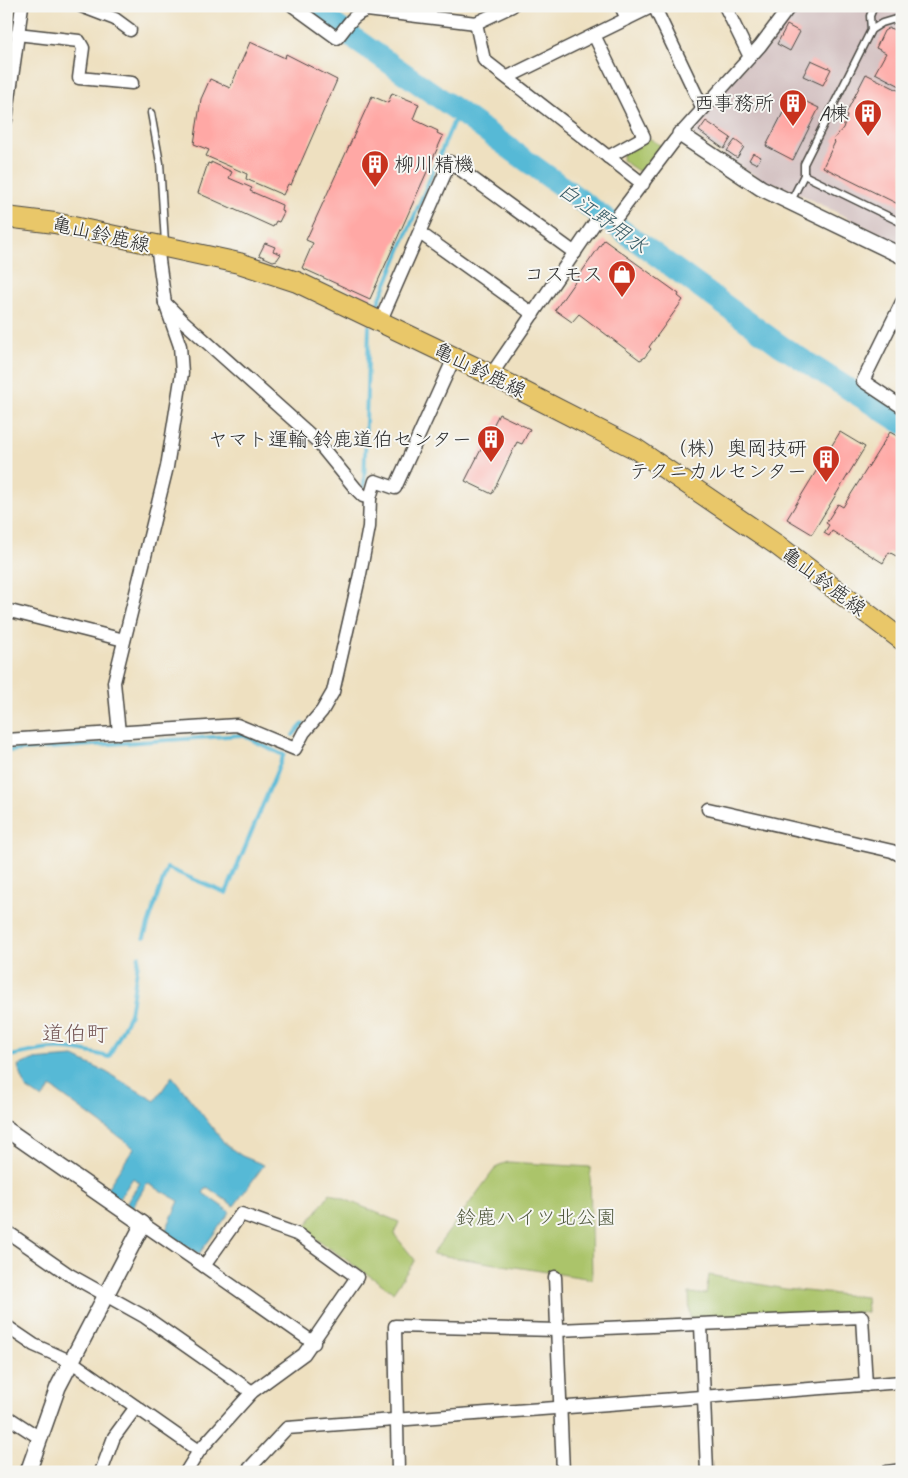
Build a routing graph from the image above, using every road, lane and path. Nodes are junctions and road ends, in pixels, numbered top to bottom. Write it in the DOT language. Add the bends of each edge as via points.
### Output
graph roads {
  1 [pos="22,6"];
  2 [pos="81,6"];
  3 [pos="293,6"];
  4 [pos="512,6"];
  5 [pos="621,6"];
  6 [pos="654,6"];
  7 [pos="725,6"];
  8 [pos="790,6"];
  9 [pos="874,6"];
  10 [pos="902,17"];
  11 [pos="627,19"];
  12 [pos="476,23"];
  13 [pos="130,30"];
  14 [pos="871,30"];
  15 [pos="17,34"];
  16 [pos="594,35"];
  17 [pos="750,56"];
  18 [pos="508,77"];
  19 [pos="132,83"];
  20 [pos="703,109"];
  21 [pos="152,113"];
  22 [pos="6,120"];
  23 [pos="680,134"];
  24 [pos="608,157"];
  25 [pos="804,175"];
  26 [pos="643,184"];
  27 [pos="790,202"];
  28 [pos="6,217"];
  29 [pos="616,218"];
  30 [pos="594,224"];
  31 [pos="902,224"];
  32 [pos="420,234"];
  33 [pos="161,247"];
  34 [pos="575,253"];
  35 [pos="902,256"];
  36 [pos="902,302"];
  37 [pos="165,303"];
  38 [pos="533,314"];
  39 [pos="380,322"];
  40 [pos="454,358"];
  41 [pos="491,375"];
  42 [pos="902,406"];
  43 [pos="370,498"];
  44 [pos="6,610"];
  45 [pos="124,640"];
  46 [pos="902,640"];
  47 [pos="119,733"];
  48 [pos="6,740"];
  49 [pos="708,809"];
  50 [pos="902,856"];
  51 [pos="6,1129"];
  52 [pos="142,1224"];
  53 [pos="6,1231"];
  54 [pos="204,1266"];
  55 [pos="555,1277"];
  56 [pos="106,1294"];
  57 [pos="702,1324"];
  58 [pos="6,1326"];
  59 [pos="558,1330"];
  60 [pos="314,1343"];
  61 [pos="72,1362"];
  62 [pos="902,1382"];
  63 [pos="866,1385"];
  64 [pos="252,1392"];
  65 [pos="705,1398"];
  66 [pos="136,1406"];
  67 [pos="560,1408"];
  68 [pos="6,1416"];
  69 [pos="397,1420"];
  70 [pos="40,1438"];
  71 [pos="199,1451"];
  72 [pos="902,1470"];
  73 [pos="28,1472"];
  74 [pos="101,1472"];
  75 [pos="186,1472"];
  76 [pos="246,1472"];
  77 [pos="398,1472"];
  78 [pos="563,1472"];
  79 [pos="707,1472"];
  80 [pos="887,1472"];
  1 -- 15 [label="street"];
  2 -- 13 [label="street"];
  3 -- 12 [label="street" via="337,38 360,12 367,10"];
  4 -- 12 [label="street"];
  5 -- 11 [label="street"];
  6 -- 11 [label="street"];
  6 -- 20 [label="street"];
  7 -- 17 [label="street"];
  8 -- 17 [label="street"];
  9 -- 14 [label="lane" via="870,16"];
  10 -- 14 [label="lane"];
  11 -- 16 [label="street"];
  12 -- 18 [label="street" via="484,60"];
  14 -- 25 [label="lane" via="804,164"];
  15 -- 19 [label="street" via="79,41 83,48 79,78"];
  15 -- 22 [label="street"];
  16 -- 18 [label="street"];
  16 -- 24 [label="street" via="644,137"];
  17 -- 20 [label="street"];
  18 -- 24 [label="street"];
  20 -- 23 [label="street"];
  21 -- 33 [label="lane" via="160,163"];
  23 -- 26 [label="street"];
  23 -- 27 [label="street" via="761,188"];
  24 -- 26 [label="street"];
  25 -- 27 [label="lane"];
  25 -- 31 [label="lane"];
  26 -- 29 [label="street"];
  27 -- 35 [label="street"];
  28 -- 33 [label="main road, 亀山鈴鹿線" via="55,223"];
  30 -- 34 [label="street"];
  32 -- 34 [label="street" via="450,162"];
  32 -- 38 [label="street"];
  32 -- 39 [label="street"];
  33 -- 37 [label="street"];
  33 -- 39 [label="main road, 亀山鈴鹿線" via="238,263 297,282"];
  34 -- 38 [label="street"];
  36 -- 42 [label="street" via="863,381"];
  37 -- 43 [label="street" via="316,440 356,489"];
  37 -- 45 [label="street" via="180,346 182,373 167,467"];
  38 -- 41 [label="street"];
  39 -- 40 [label="main road, 亀山鈴鹿線"];
  40 -- 41 [label="main road, 亀山鈴鹿線"];
  40 -- 43 [label="street" via="395,488 375,481"];
  41 -- 46 [label="main road, 亀山鈴鹿線" via="636,449 776,545"];
  43 -- 47 [label="street" via="369,527 334,692 295,749 237,725"];
  44 -- 45 [label="street"];
  45 -- 47 [label="street" via="114,682"];
  47 -- 48 [label="street"];
  49 -- 50 [label="street" via="892,851"];
  51 -- 52 [label="street"];
  52 -- 54 [label="street"];
  52 -- 56 [label="street"];
  53 -- 56 [label="street" via="68,1274"];
  54 -- 60 [label="street"];
  54 -- 60 [label="street" via="241,1214 298,1235 324,1252 358,1277"];
  55 -- 59 [label="street"];
  56 -- 61 [label="street"];
  56 -- 64 [label="street" via="145,1317"];
  57 -- 59 [label="street"];
  57 -- 63 [label="street" via="862,1317"];
  57 -- 65 [label="street"];
  58 -- 61 [label="street" via="34,1345"];
  59 -- 67 [label="street"];
  59 -- 69 [label="street" via="395,1326"];
  60 -- 64 [label="street"];
  61 -- 66 [label="street"];
  61 -- 70 [label="street" via="58,1387"];
  62 -- 63 [label="street"];
  63 -- 65 [label="street"];
  64 -- 71 [label="street"];
  65 -- 67 [label="street"];
  65 -- 79 [label="street"];
  66 -- 71 [label="street"];
  66 -- 74 [label="street" via="114,1436"];
  67 -- 69 [label="street"];
  67 -- 78 [label="street"];
  68 -- 70 [label="street"];
  69 -- 76 [label="street" via="288,1428"];
  69 -- 77 [label="street"];
  70 -- 73 [label="street"];
  71 -- 75 [label="street"];
  72 -- 80 [label="street"];
}
